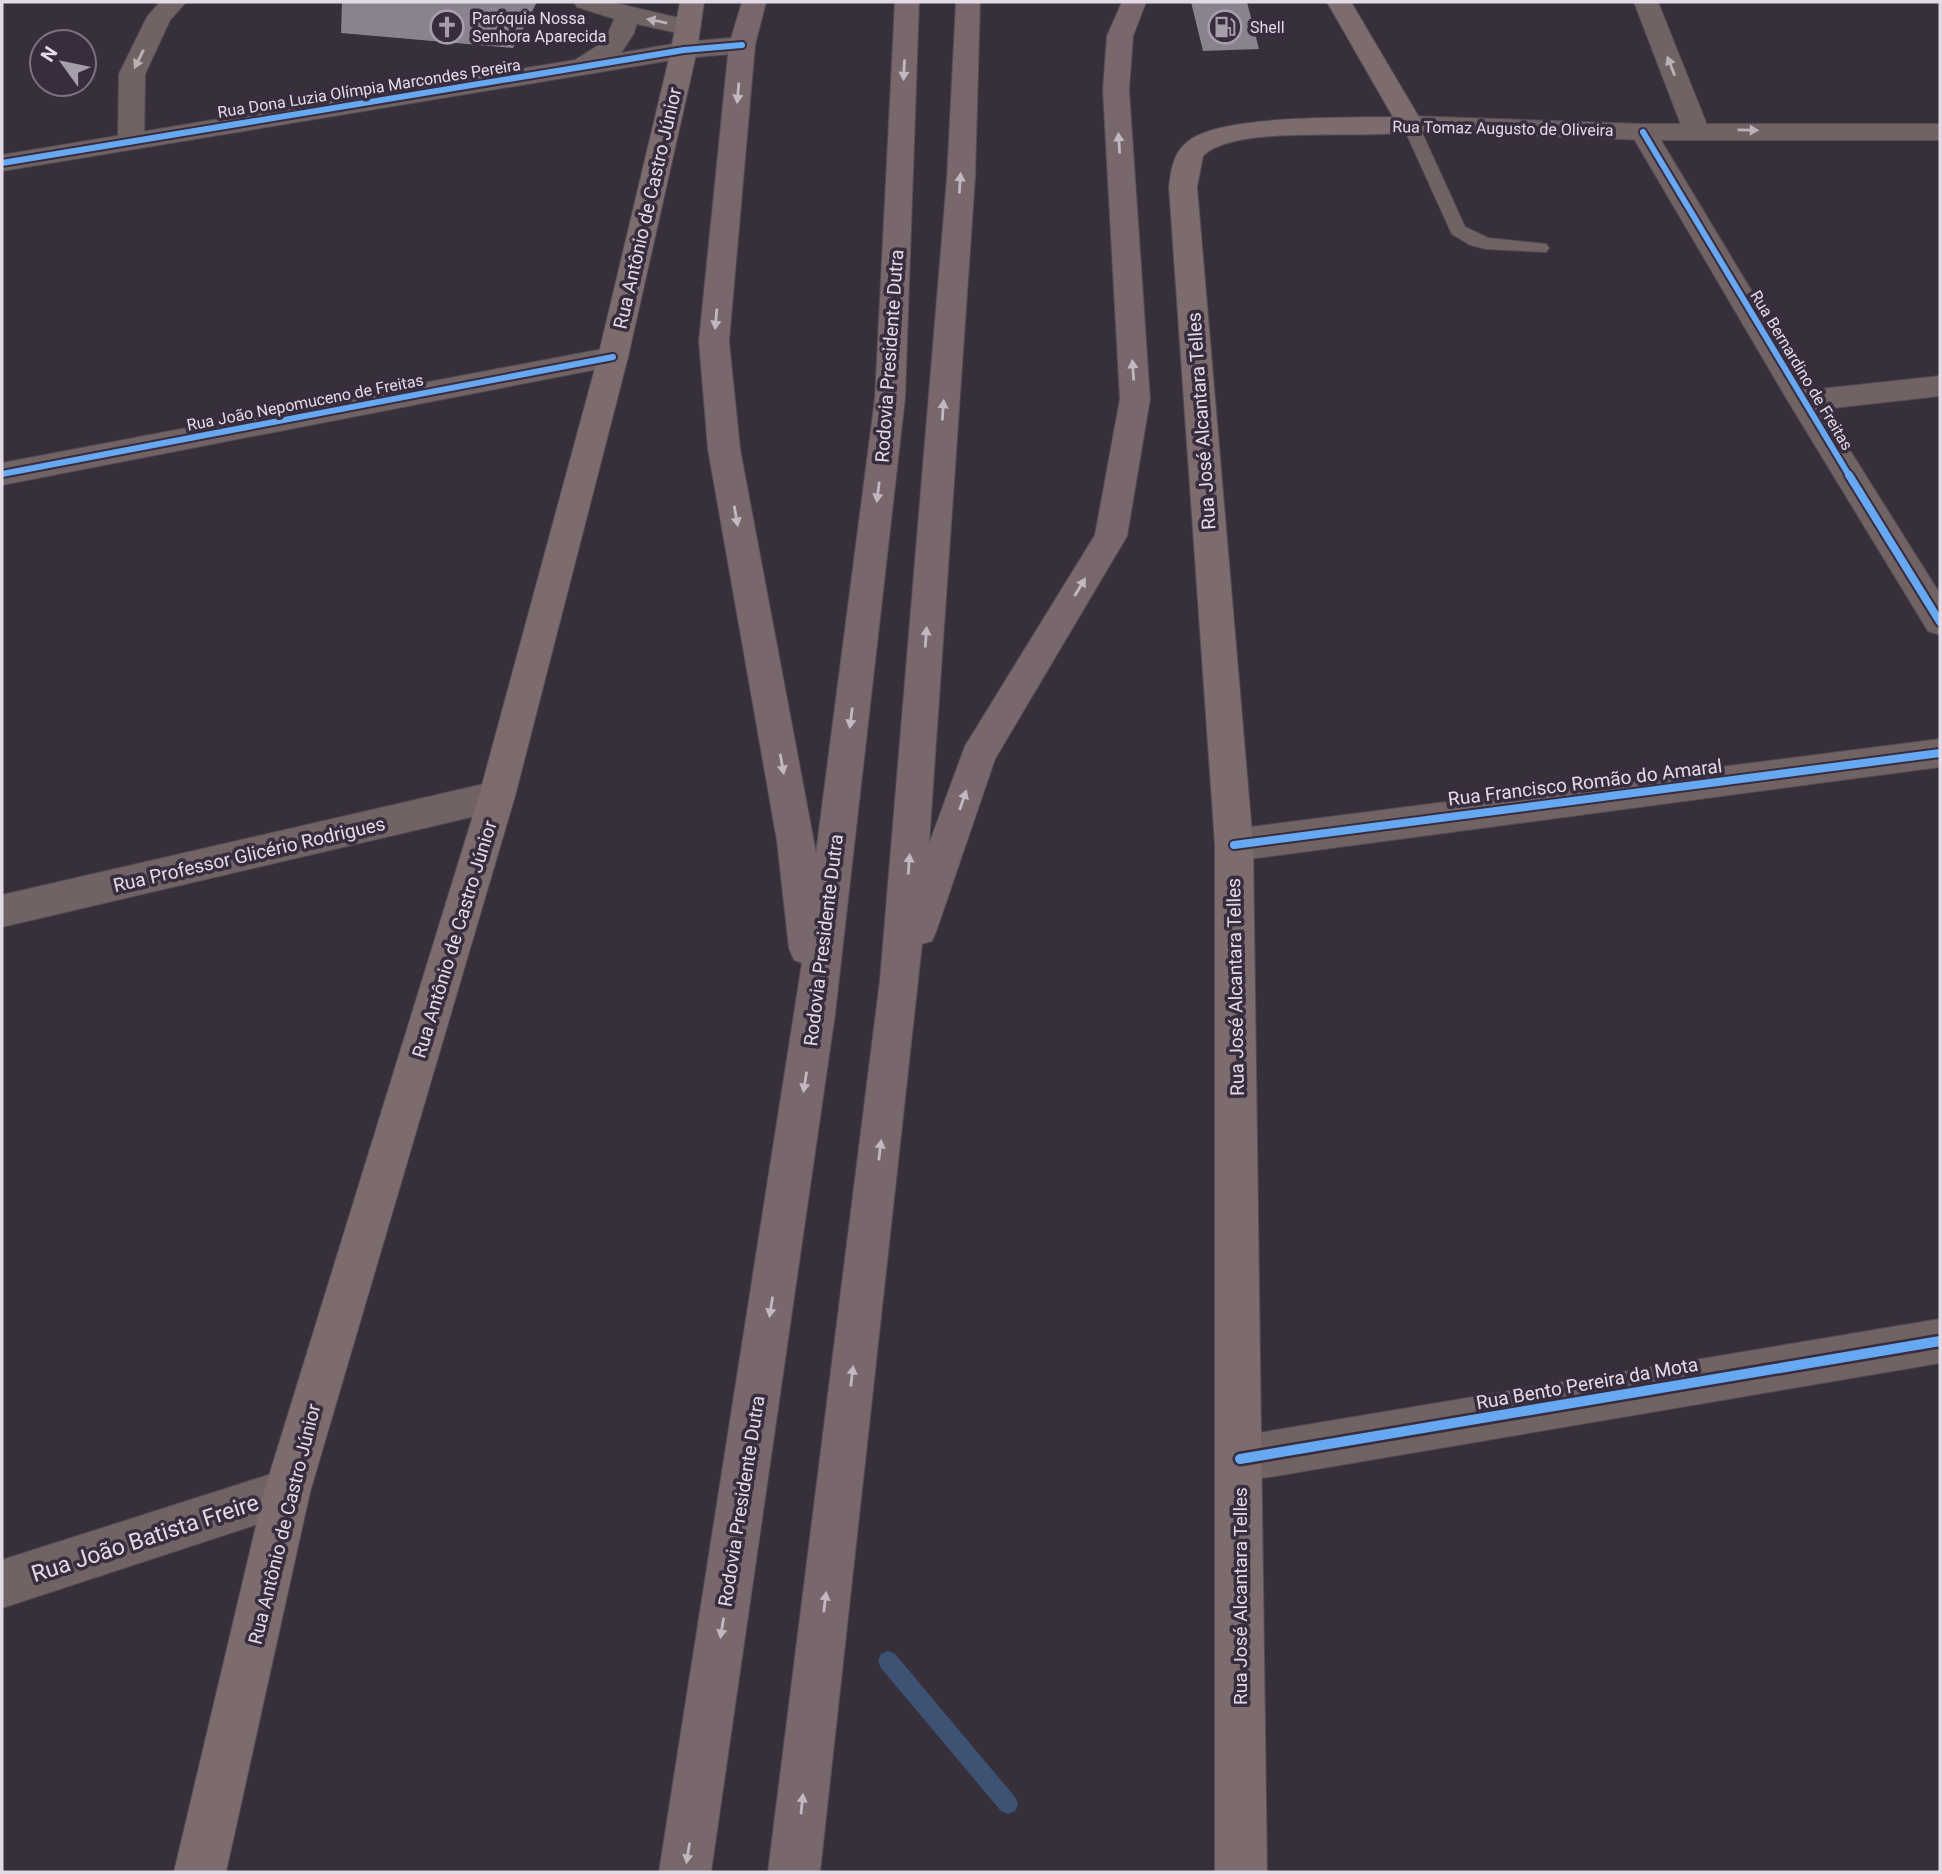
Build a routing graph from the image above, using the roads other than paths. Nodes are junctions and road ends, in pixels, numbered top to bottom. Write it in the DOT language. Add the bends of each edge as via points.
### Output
graph roads {
  1 [pos="174,2"];
  2 [pos="586,2"];
  3 [pos="754,2"];
  4 [pos="907,2"];
  5 [pos="968,2"];
  6 [pos="1134,2"];
  7 [pos="1339,2"];
  8 [pos="1646,2"];
  9 [pos="627,15"];
  10 [pos="688,26"];
  11 [pos="742,45"];
  12 [pos="576,68"];
  13 [pos="1410,124"];
  14 [pos="1696,130"];
  15 [pos="1234,132"];
  16 [pos="1643,132"];
  17 [pos="1940,132"];
  18 [pos="131,141"];
  19 [pos="2,163"];
  20 [pos="1540,248"];
  21 [pos="613,358"];
  22 [pos="1940,386"];
  23 [pos="1803,401"];
  24 [pos="2,474"];
  25 [pos="1940,622"];
  26 [pos="1940,753"];
  27 [pos="496,796"];
  28 [pos="1234,845"];
  29 [pos="2,911"];
  30 [pos="900,981"];
  31 [pos="815,1014"];
  32 [pos="1940,1340"];
  33 [pos="1240,1459"];
  34 [pos="287,1492"];
  35 [pos="2,1584"];
  36 [pos="200,1872"];
  37 [pos="685,1872"];
  38 [pos="794,1872"];
  39 [pos="1241,1872"];
  1 -- 18 [label="street, one-way" via="159,17 132,74"];
  2 -- 9 [label="street"];
  3 -- 11 [label="highway"];
  4 -- 31 [label="highway, Rodovia Presidente Dutra, one-way" via="890,398"];
  30 -- 5 [label="highway, one-way" via="961,178"];
  30 -- 6 [label="highway, one-way" via="978,756 1111,536 1135,398 1116,90 1120,36"];
  7 -- 13 [label="main road"];
  14 -- 8 [label="street, one-way"];
  10 -- 9 [label="street, one-way"];
  9 -- 12 [label="street" via="624,31 606,54"];
  10 -- 11 [label="street, Rua Dona Luzia Olímpia Marcondes Pereira"];
  10 -- 12 [label="street, Rua Dona Luzia Olímpia Marcondes Pereira"];
  10 -- 21 [label="main road, Rua Antônio de Castro Júnior"];
  11 -- 31 [label="highway, one-way" via="714,341 724,449 796,841"];
  12 -- 18 [label="street, Rua Dona Luzia Olímpia Marcondes Pereira"];
  13 -- 15 [label="main road, Rua Tomaz Augusto de Oliveira"];
  13 -- 16 [label="street, Rua Tomaz Augusto de Oliveira"];
  13 -- 20 [label="lane" via="1458,230 1466,238"];
  14 -- 16 [label="street, Rua Tomaz Augusto de Oliveira"];
  14 -- 17 [label="street, Rua Tomaz Augusto de Oliveira, one-way"];
  15 -- 28 [label="main road, Rua José Alcantara Telles" via="1201,144 1186,160 1183,187"];
  16 -- 23 [label="street, Rua Bernardino de Freitas"];
  18 -- 19 [label="street, Rua Dona Luzia Olímpia Marcondes Pereira"];
  21 -- 24 [label="street, Rua João Nepomuceno de Freitas"];
  21 -- 27 [label="main road, Rua Antônio de Castro Júnior"];
  22 -- 23 [label="street"];
  23 -- 25 [label="street, Rua Bernardino de Freitas"];
  26 -- 28 [label="street, Rua Francisco Romão do Amaral"];
  27 -- 29 [label="street, Rua Professor Glicério Rodrigues"];
  27 -- 34 [label="main road, Rua Antônio de Castro Júnior"];
  28 -- 33 [label="main road, Rua José Alcantara Telles"];
  38 -- 30 [label="highway, one-way"];
  31 -- 37 [label="highway, Rodovia Presidente Dutra, one-way"];
  32 -- 33 [label="street, Rua Bento Pereira da Mota"];
  33 -- 39 [label="main road, Rua José Alcantara Telles"];
  34 -- 35 [label="street, Rua João Batista Freire"];
  34 -- 36 [label="main road, Rua Antônio de Castro Júnior"];
}
